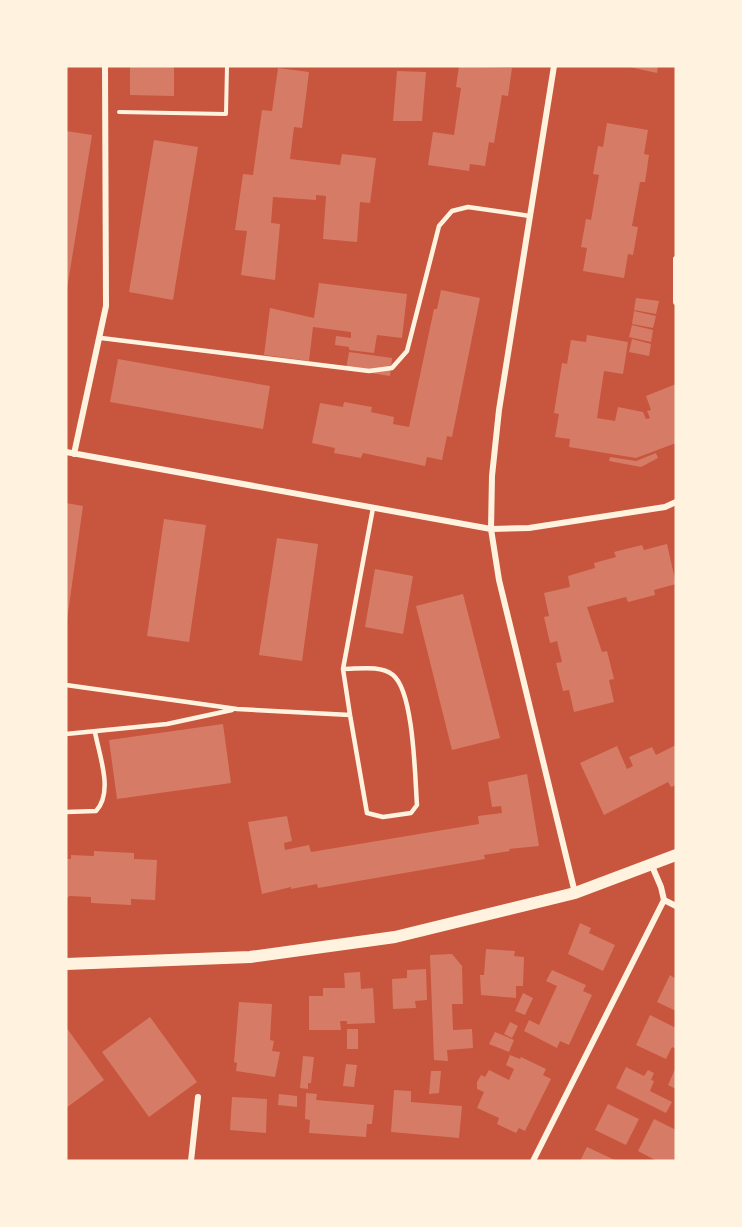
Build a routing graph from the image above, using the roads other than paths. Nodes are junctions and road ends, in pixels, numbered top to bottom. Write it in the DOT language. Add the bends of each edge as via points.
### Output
graph roads {
  1 [pos="105,66"];
  2 [pos="554,66"];
  3 [pos="530,216"];
  4 [pos="676,259"];
  5 [pos="676,302"];
  6 [pos="101,339"];
  7 [pos="66,453"];
  8 [pos="74,454"];
  9 [pos="676,502"];
  10 [pos="373,508"];
  11 [pos="490,530"];
  12 [pos="343,669"];
  13 [pos="66,684"];
  14 [pos="237,709"];
  15 [pos="350,715"];
  16 [pos="95,732"];
  17 [pos="66,734"];
  18 [pos="66,812"];
  19 [pos="676,855"];
  20 [pos="652,866"];
  21 [pos="575,893"];
  22 [pos="664,900"];
  23 [pos="676,906"];
  24 [pos="66,964"];
  25 [pos="198,1097"];
  26 [pos="191,1161"];
  27 [pos="533,1161"];
  1 -- 6 [label="street" via="107,276"];
  2 -- 3 [label="street"];
  3 -- 6 [label="lane" via="468,207 452,211 439,226 407,351 392,368 369,371"];
  3 -- 11 [label="street" via="499,410"];
  4 -- 5 [label="street"];
  6 -- 8 [label="street"];
  7 -- 8 [label="street"];
  8 -- 10 [label="street"];
  9 -- 11 [label="street" via="665,507 540,526"];
  10 -- 11 [label="street"];
  10 -- 12 [label="lane"];
  11 -- 21 [label="street"];
  12 -- 15 [label="lane"];
  12 -- 15 [label="lane" via="381,669 395,676 412,730 417,805 411,813 383,818 368,813"];
  13 -- 14 [label="lane"];
  14 -- 15 [label="lane"];
  14 -- 16 [label="lane" via="166,724"];
  16 -- 17 [label="lane"];
  16 -- 18 [label="lane" via="105,790 103,803 96,811"];
  19 -- 20 [label="main road"];
  20 -- 21 [label="main road"];
  20 -- 22 [label="street"];
  21 -- 24 [label="main road" via="395,937 273,954"];
  22 -- 23 [label="street"];
  22 -- 27 [label="street"];
  25 -- 26 [label="street"];
}
